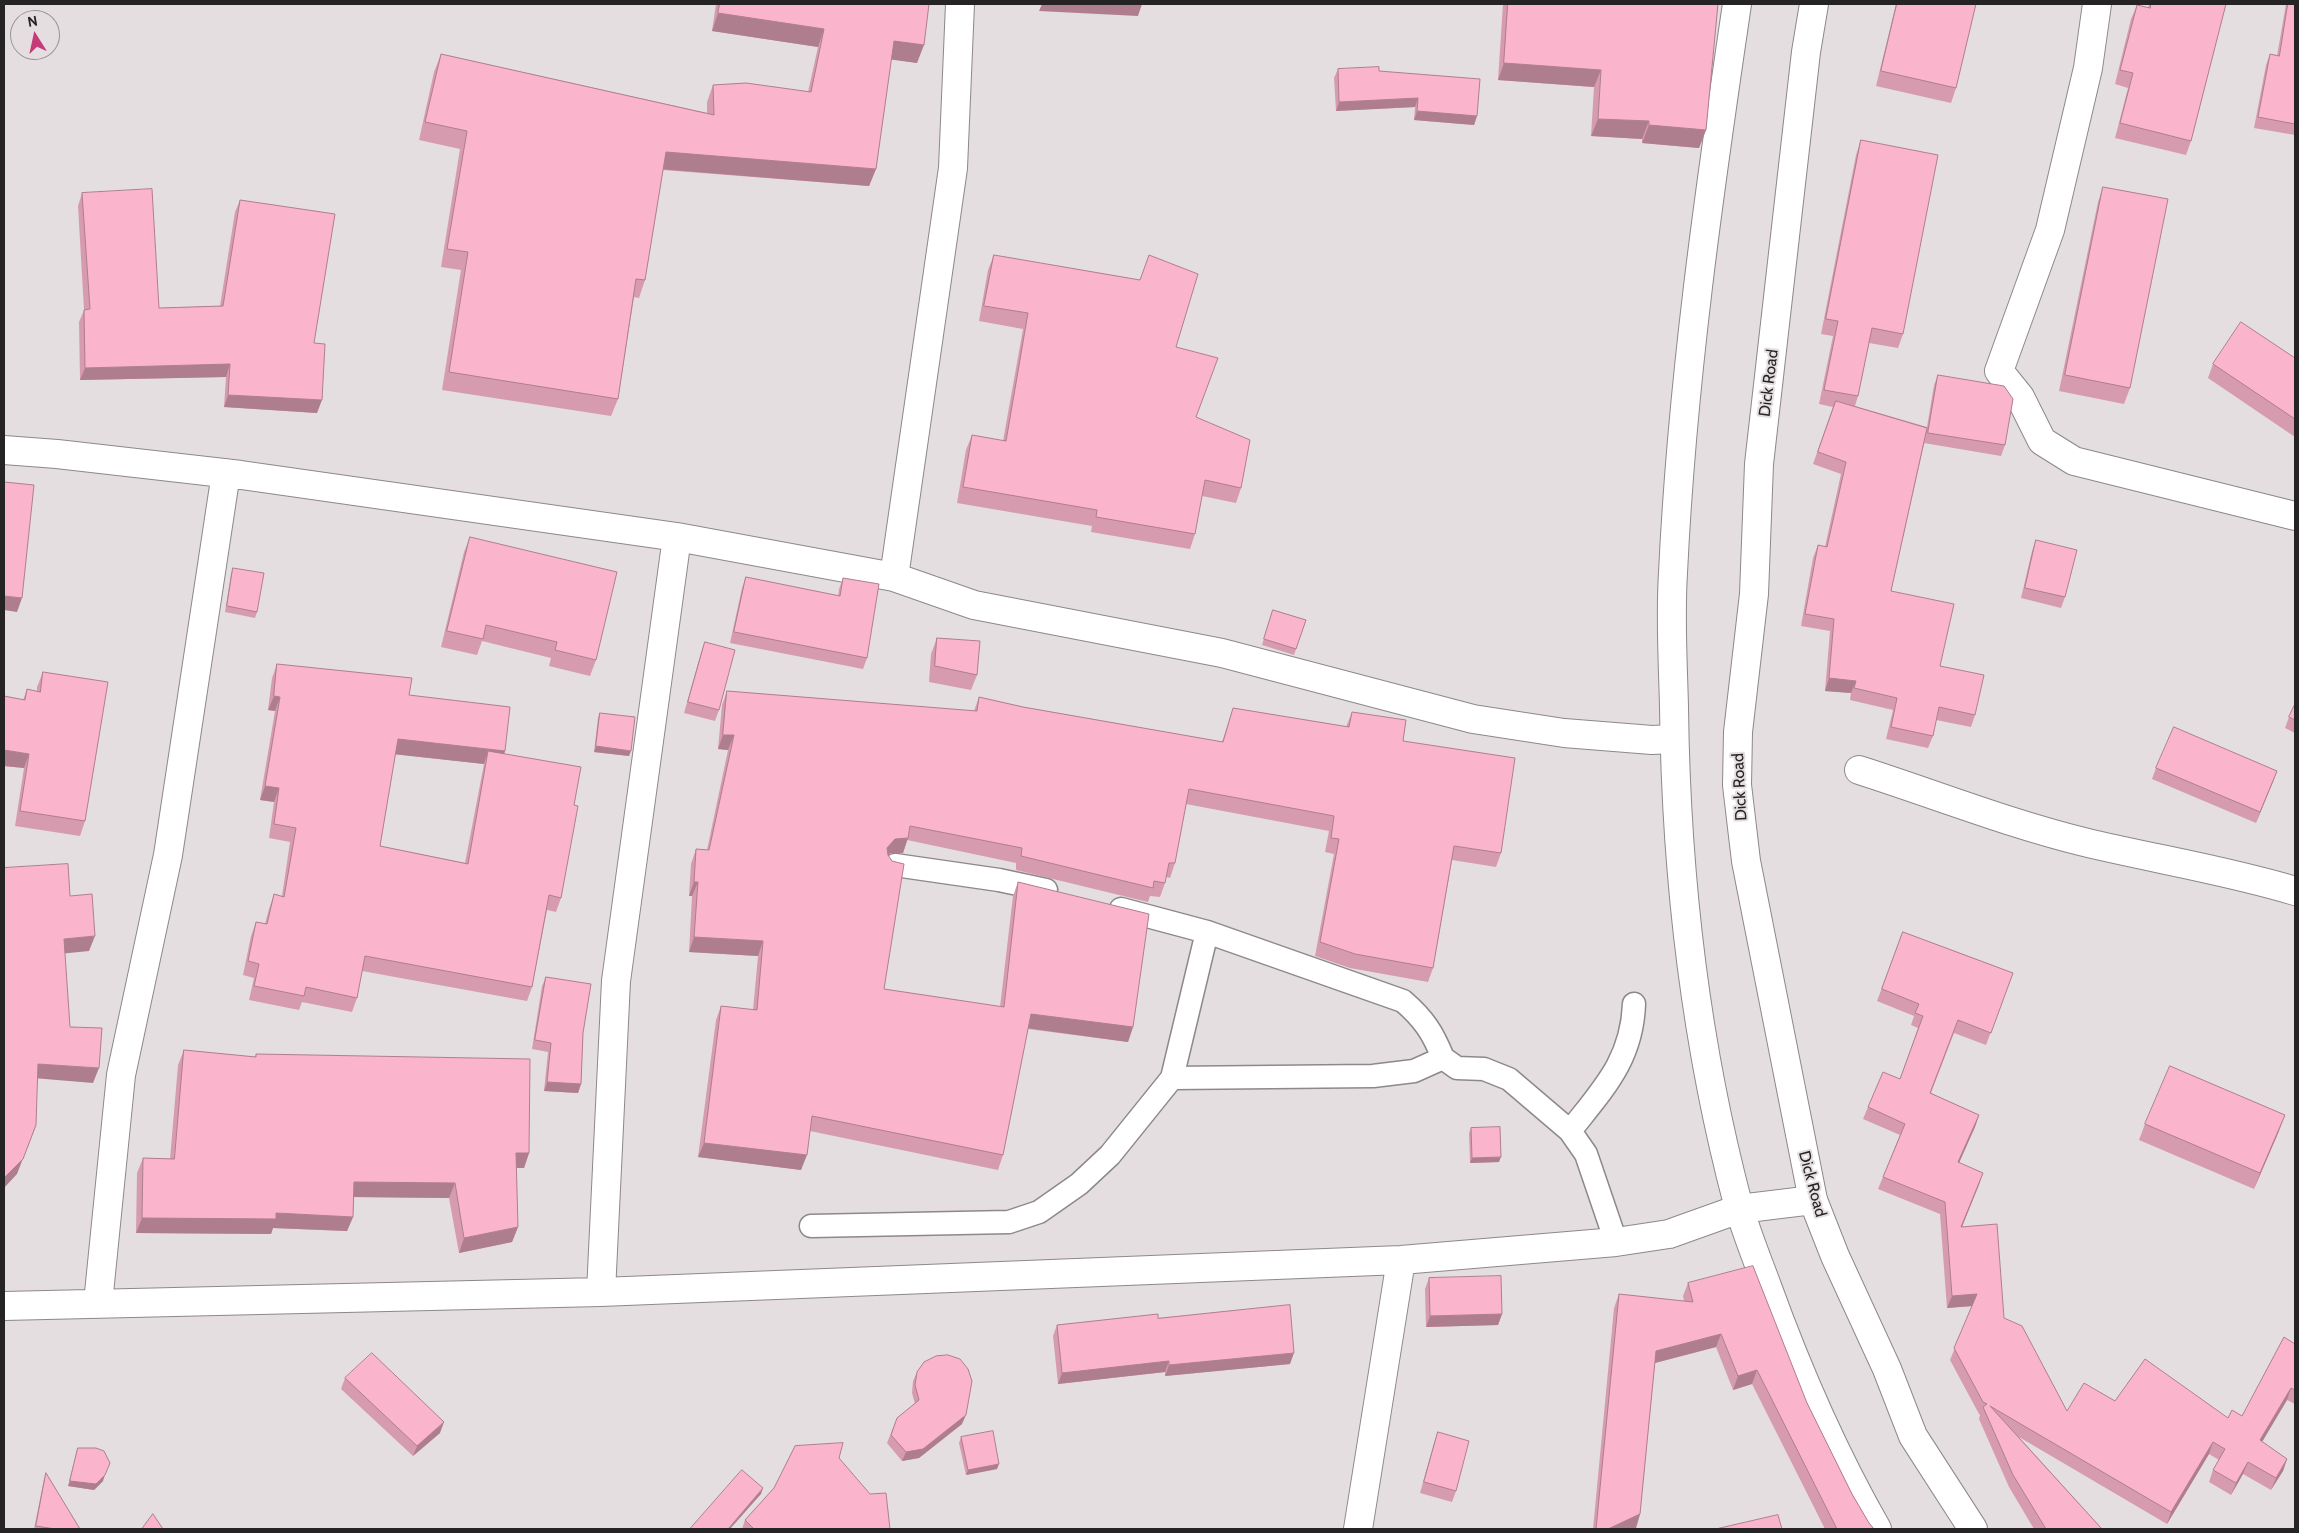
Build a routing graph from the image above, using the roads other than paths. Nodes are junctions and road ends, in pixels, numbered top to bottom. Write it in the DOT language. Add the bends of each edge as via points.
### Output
graph roads {
  1 [pos="960,4"];
  2 [pos="1738,4"];
  3 [pos="1814,4"];
  4 [pos="2097,4"];
  5 [pos="4,450"];
  6 [pos="226,473"];
  7 [pos="2295,516"];
  8 [pos="677,537"];
  9 [pos="894,577"];
  10 [pos="1674,739"];
  11 [pos="1859,770"];
  12 [pos="895,865"];
  13 [pos="2295,891"];
  14 [pos="1066,895"];
  15 [pos="1104,904"];
  16 [pos="1207,932"];
  17 [pos="1634,1004"];
  18 [pos="1443,1058"];
  19 [pos="1172,1078"];
  20 [pos="1570,1131"];
  21 [pos="1813,1200"];
  22 [pos="1740,1209"];
  23 [pos="811,1226"];
  24 [pos="1616,1242"];
  25 [pos="1401,1260"];
  26 [pos="602,1292"];
  27 [pos="98,1303"];
  28 [pos="4,1306"];
  29 [pos="1358,1529"];
  30 [pos="1877,1529"];
  31 [pos="1973,1529"];
  1 -- 9 [label="street" via="953,168"];
  2 -- 10 [label="street" via="1709,190 1681,453 1672,578"];
  3 -- 21 [label="street, Dick Road" via="1760,464 1754,594 1738,732 1737,785 1746,860"];
  4 -- 7 [label="street" via="2088,68 2050,230 1998,372 2020,397 2042,440 2074,461"];
  5 -- 6 [label="street"];
  6 -- 8 [label="street"];
  6 -- 27 [label="street" via="168,855 121,1075"];
  8 -- 9 [label="street"];
  8 -- 26 [label="street" via="616,981"];
  9 -- 10 [label="street" via="974,605 1222,653 1473,719 1564,734"];
  10 -- 22 [label="street" via="1687,936 1716,1112"];
  11 -- 13 [label="street" via="2016,824 2244,876"];
  12 -- 14 [label="lane" via="1000,880"];
  15 -- 16 [label="lane"];
  16 -- 18 [label="lane" via="1403,1001 1433,1034"];
  16 -- 19 [label="lane"];
  17 -- 20 [label="lane" via="1633,1026 1616,1072"];
  18 -- 19 [label="lane" via="1414,1071 1373,1076"];
  18 -- 20 [label="lane" via="1457,1068 1484,1069 1509,1079"];
  19 -- 23 [label="lane" via="1110,1155 1079,1184 1040,1212 1008,1222"];
  20 -- 24 [label="lane" via="1586,1154"];
  21 -- 22 [label="street"];
  21 -- 31 [label="street, Dick Road" via="1913,1436"];
  22 -- 24 [label="street" via="1669,1234"];
  22 -- 30 [label="street" via="1777,1314 1828,1435"];
  24 -- 25 [label="street"];
  25 -- 26 [label="street"];
  25 -- 29 [label="street"];
  26 -- 27 [label="street"];
  27 -- 28 [label="street"];
}
